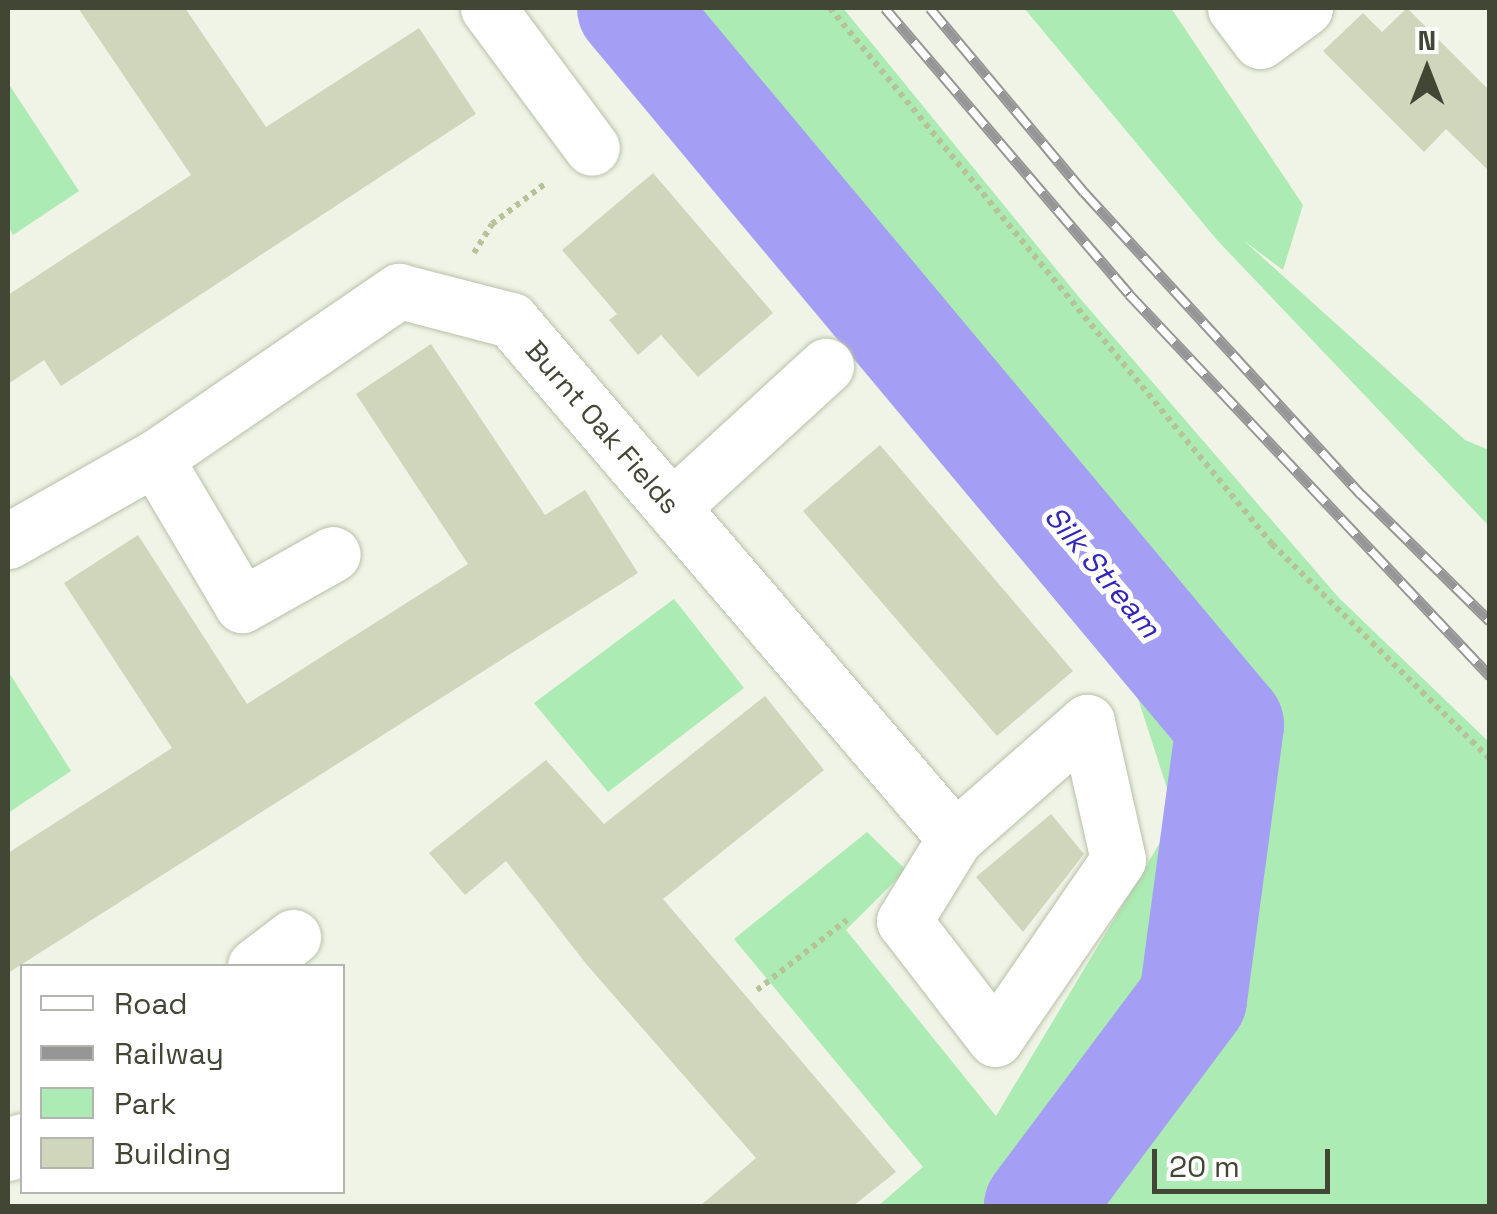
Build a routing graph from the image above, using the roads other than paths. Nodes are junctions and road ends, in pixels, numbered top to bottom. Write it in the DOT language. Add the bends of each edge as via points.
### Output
graph roads {
  1 [pos="488,8"];
  2 [pos="1235,8"];
  3 [pos="1305,8"];
  4 [pos="592,148"];
  5 [pos="826,366"];
  6 [pos="155,458"];
  7 [pos="672,507"];
  8 [pos="8,541"];
  9 [pos="333,554"];
  10 [pos="955,838"];
  1 -- 4 [label="street"];
  2 -- 3 [label="street" via="1260,42"];
  5 -- 7 [label="street"];
  6 -- 7 [label="street, Burnt Oak Fields" via="399,291 511,320"];
  6 -- 8 [label="street, Burnt Oak Fields"];
  6 -- 9 [label="street" via="242,604"];
  7 -- 10 [label="street, Burnt Oak Fields"];
  10 -- 10 [label="street" via="1087,722 1118,860 995,1039 904,921"];
}
